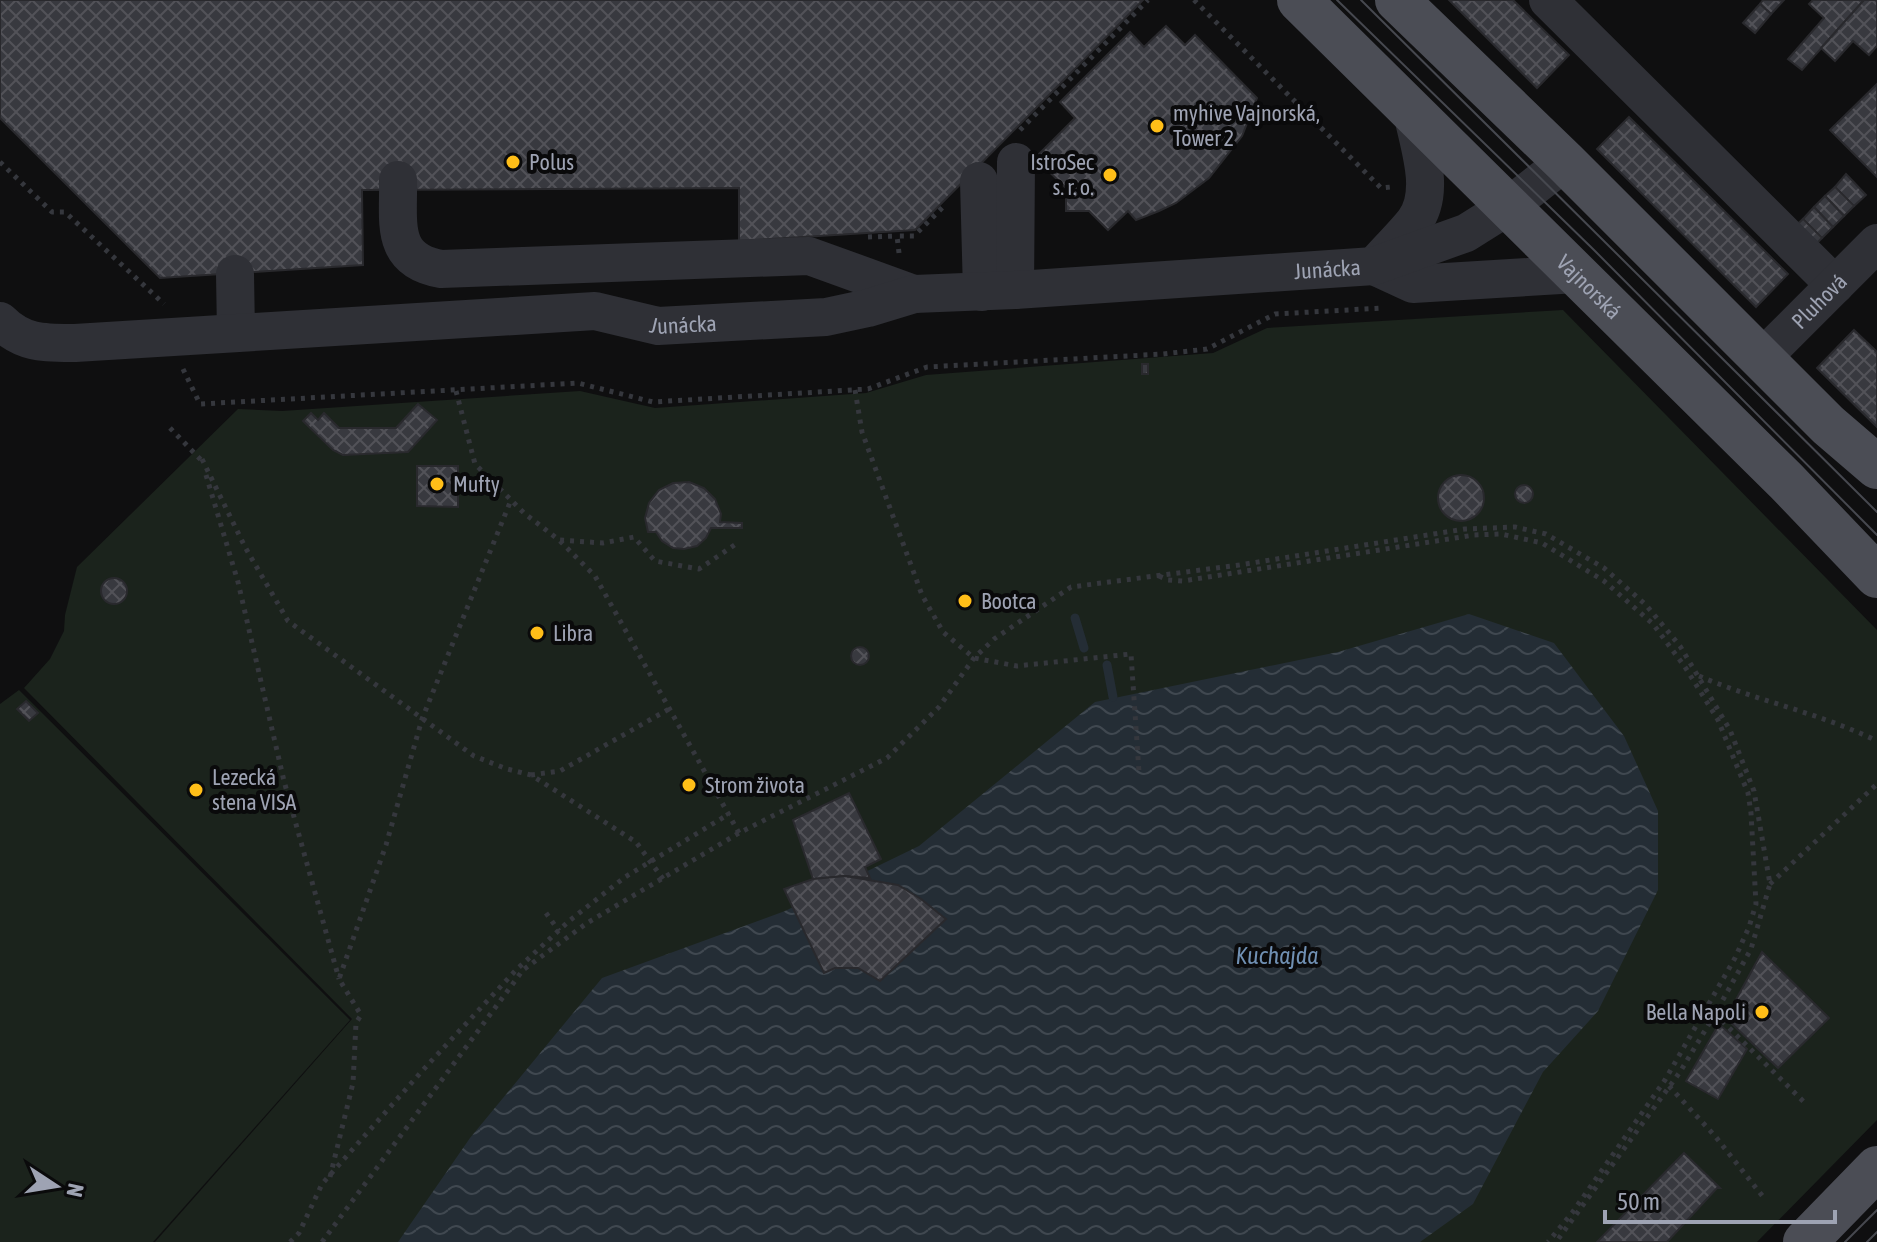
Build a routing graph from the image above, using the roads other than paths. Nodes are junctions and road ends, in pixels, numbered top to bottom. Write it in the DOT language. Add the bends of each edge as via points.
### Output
graph roads {
  1 [pos="1299,0"];
  2 [pos="1397,0"];
  3 [pos="1548,0"];
  4 [pos="1412,111"];
  5 [pos="1013,151"];
  6 [pos="1565,162"];
  7 [pos="390,180"];
  8 [pos="961,195"];
  9 [pos="1509,206"];
  10 [pos="1877,243"];
  11 [pos="809,264"];
  12 [pos="1374,266"];
  13 [pos="235,274"];
  14 [pos="1577,274"];
  15 [pos="1835,285"];
  16 [pos="986,291"];
  17 [pos="914,294"];
  18 [pos="826,317"];
  19 [pos="0,321"];
  20 [pos="236,333"];
  21 [pos="1761,359"];
  22 [pos="1877,467"];
  23 [pos="1877,576"];
  24 [pos="1877,1168"];
  25 [pos="1805,1242"];
  1 -- 4 [label="main road, Vajnorská"];
  2 -- 6 [label="main road"];
  3 -- 15 [label="street"];
  4 -- 9 [label="main road, Vajnorská"];
  4 -- 12 [label="street, Junácka" via="1425,180 1423,202 1415,220"];
  5 -- 16 [label="street"];
  6 -- 9 [label="street, Junácka"];
  6 -- 21 [label="main road"];
  7 -- 11 [label="street" via="399,236 412,259 423,266"];
  8 -- 16 [label="street"];
  9 -- 12 [label="street, Junácka" via="1451,240"];
  9 -- 14 [label="main road, Vajnorská"];
  10 -- 15 [label="street, Pluhová"];
  11 -- 17 [label="street"];
  11 -- 18 [label="street" via="823,284"];
  12 -- 14 [label="street, Junácka" via="1413,284"];
  12 -- 16 [label="street, Junácka"];
  13 -- 20 [label="street"];
  14 -- 23 [label="main road, Vajnorská"];
  15 -- 21 [label="street, Pluhová"];
  16 -- 17 [label="street, Junácka"];
  17 -- 18 [label="street, Junácka"];
  18 -- 20 [label="street, Junácka" via="658,326 595,311"];
  19 -- 20 [label="street, Junácka" via="14,335 40,343"];
  21 -- 22 [label="main road"];
  24 -- 25 [label="main road"];
}
